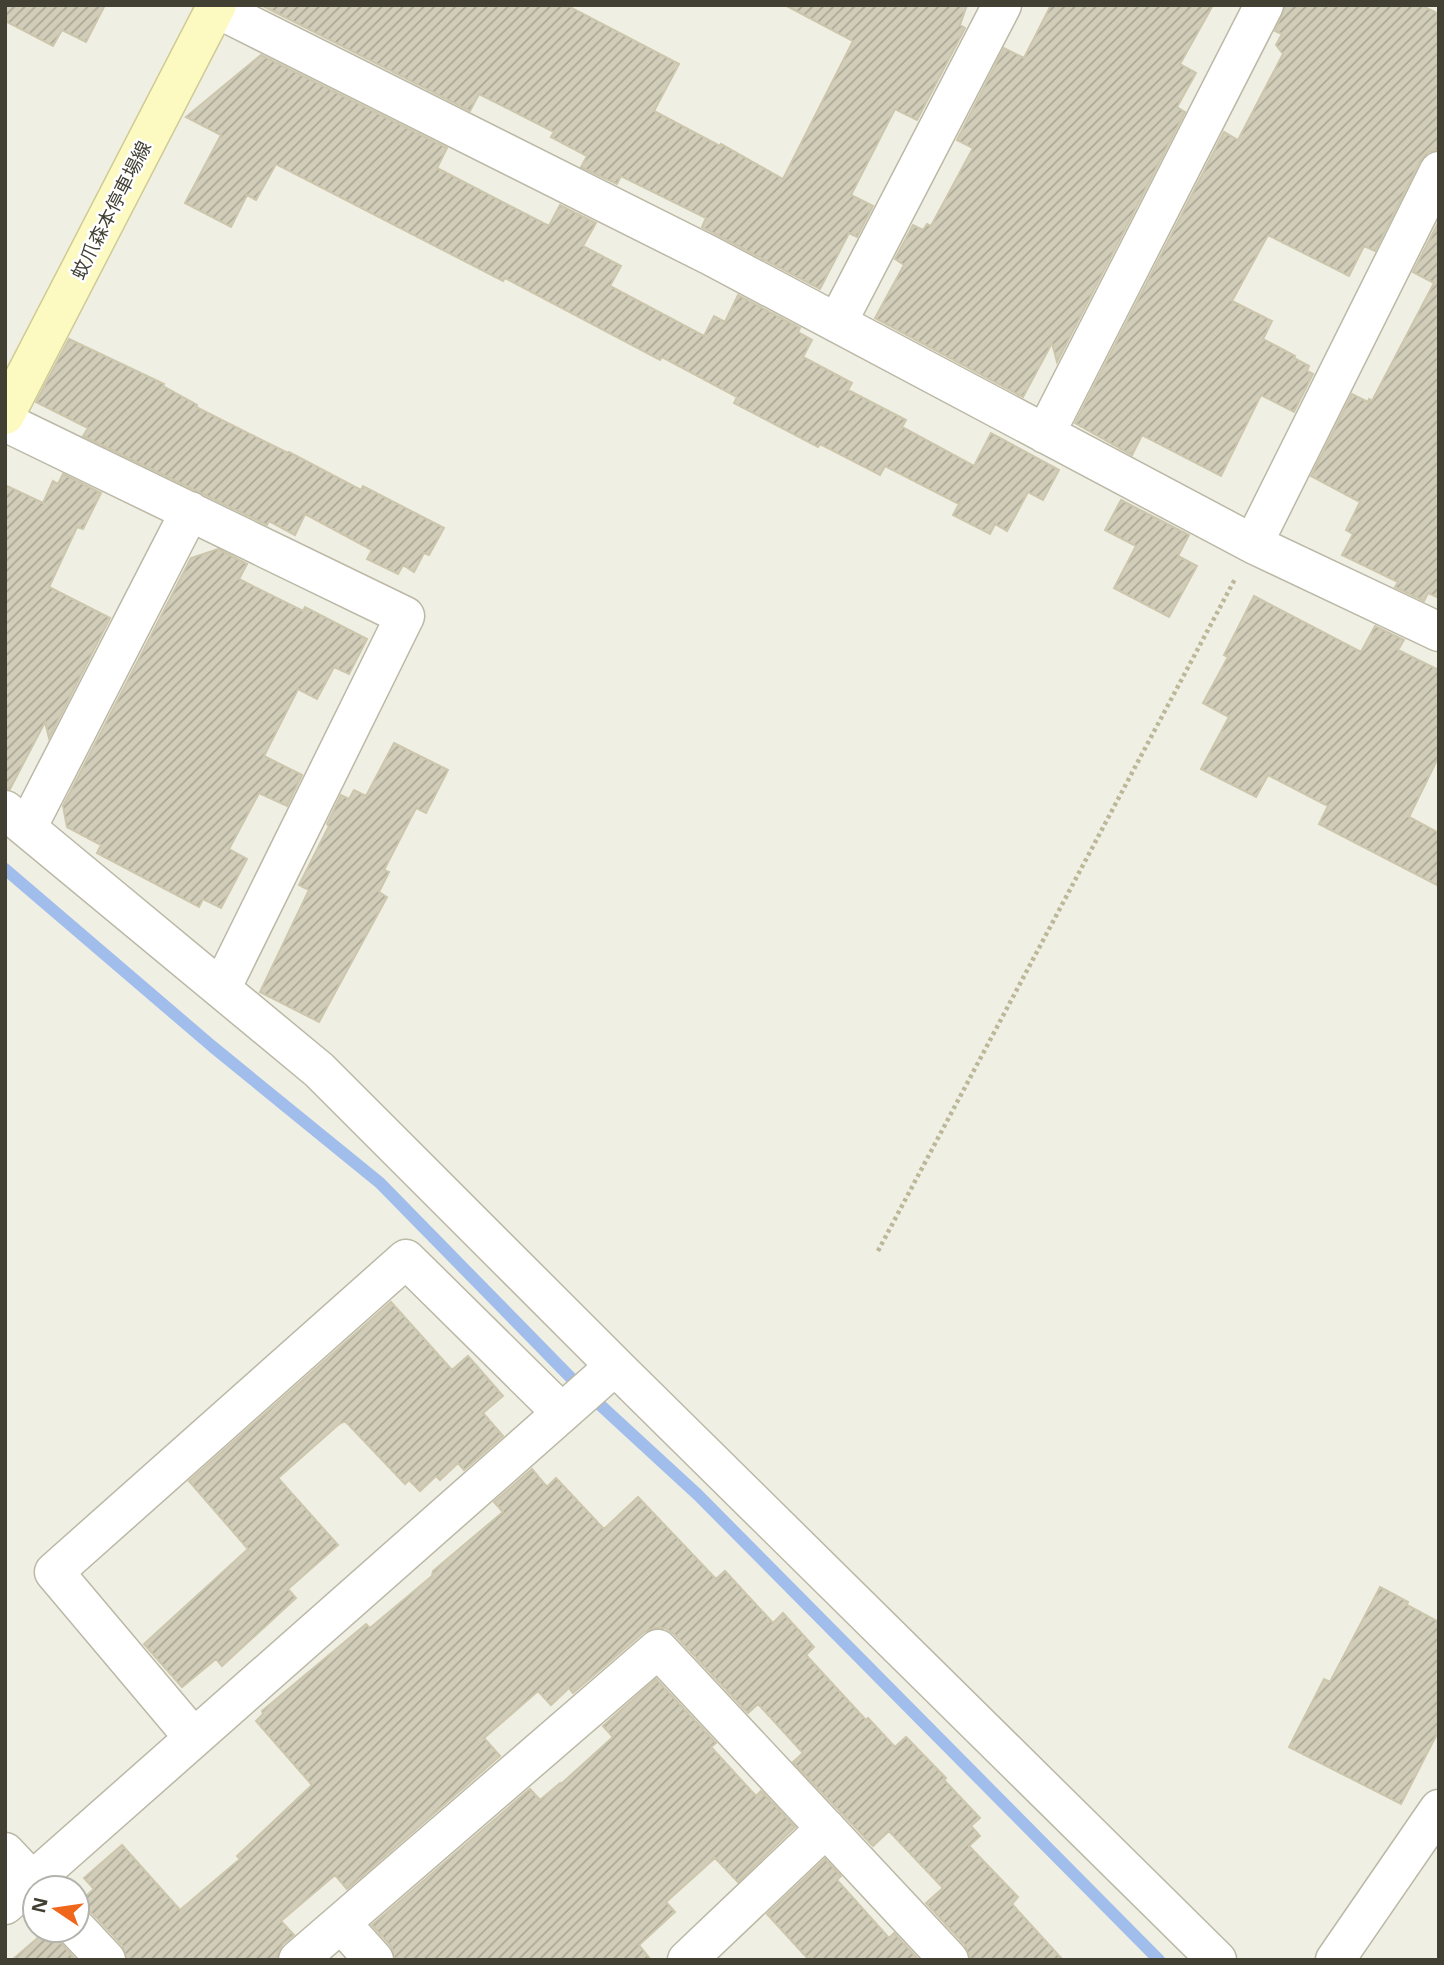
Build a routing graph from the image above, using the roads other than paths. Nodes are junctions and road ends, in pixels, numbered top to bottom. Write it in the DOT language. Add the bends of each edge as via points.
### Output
graph roads {
  1 [pos="1002,5"];
  2 [pos="1264,5"];
  3 [pos="216,7"];
  4 [pos="1439,171"];
  5 [pos="837,323"];
  6 [pos="5,415"];
  7 [pos="5,422"];
  8 [pos="1045,434"];
  9 [pos="190,511"];
  10 [pos="1253,544"];
  11 [pos="1439,632"];
  12 [pos="16,819"];
  13 [pos="221,989"];
  14 [pos="615,1366"];
  15 [pos="562,1413"];
  16 [pos="194,1738"];
  17 [pos="1439,1809"];
  18 [pos="826,1828"];
  19 [pos="5,1852"];
  20 [pos="45,1874"];
  21 [pos="21,1882"];
  22 [pos="341,1923"];
  23 [pos="91,1944"];
  24 [pos="106,1960"];
  25 [pos="298,1960"];
  26 [pos="374,1960"];
  27 [pos="687,1960"];
  28 [pos="949,1960"];
  29 [pos="1217,1960"];
  30 [pos="1335,1960"];
  1 -- 5 [label="street"];
  2 -- 8 [label="street"];
  3 -- 5 [label="street"];
  3 -- 6 [label="main road, 蚊爪森本停車場線"];
  4 -- 10 [label="street"];
  5 -- 8 [label="street"];
  7 -- 9 [label="street"];
  8 -- 10 [label="street"];
  9 -- 12 [label="street"];
  9 -- 13 [label="street" via="405,616"];
  10 -- 11 [label="street"];
  12 -- 13 [label="street"];
  13 -- 14 [label="street" via="319,1070"];
  14 -- 15 [label="street"];
  14 -- 29 [label="street"];
  15 -- 16 [label="street"];
  15 -- 16 [label="street" via="407,1259 54,1572"];
  16 -- 20 [label="street"];
  17 -- 30 [label="street"];
  18 -- 22 [label="street" via="658,1649"];
  18 -- 27 [label="street"];
  18 -- 28 [label="street"];
  19 -- 21 [label="street"];
  22 -- 25 [label="street"];
  22 -- 26 [label="street"];
  23 -- 24 [label="street"];
}
